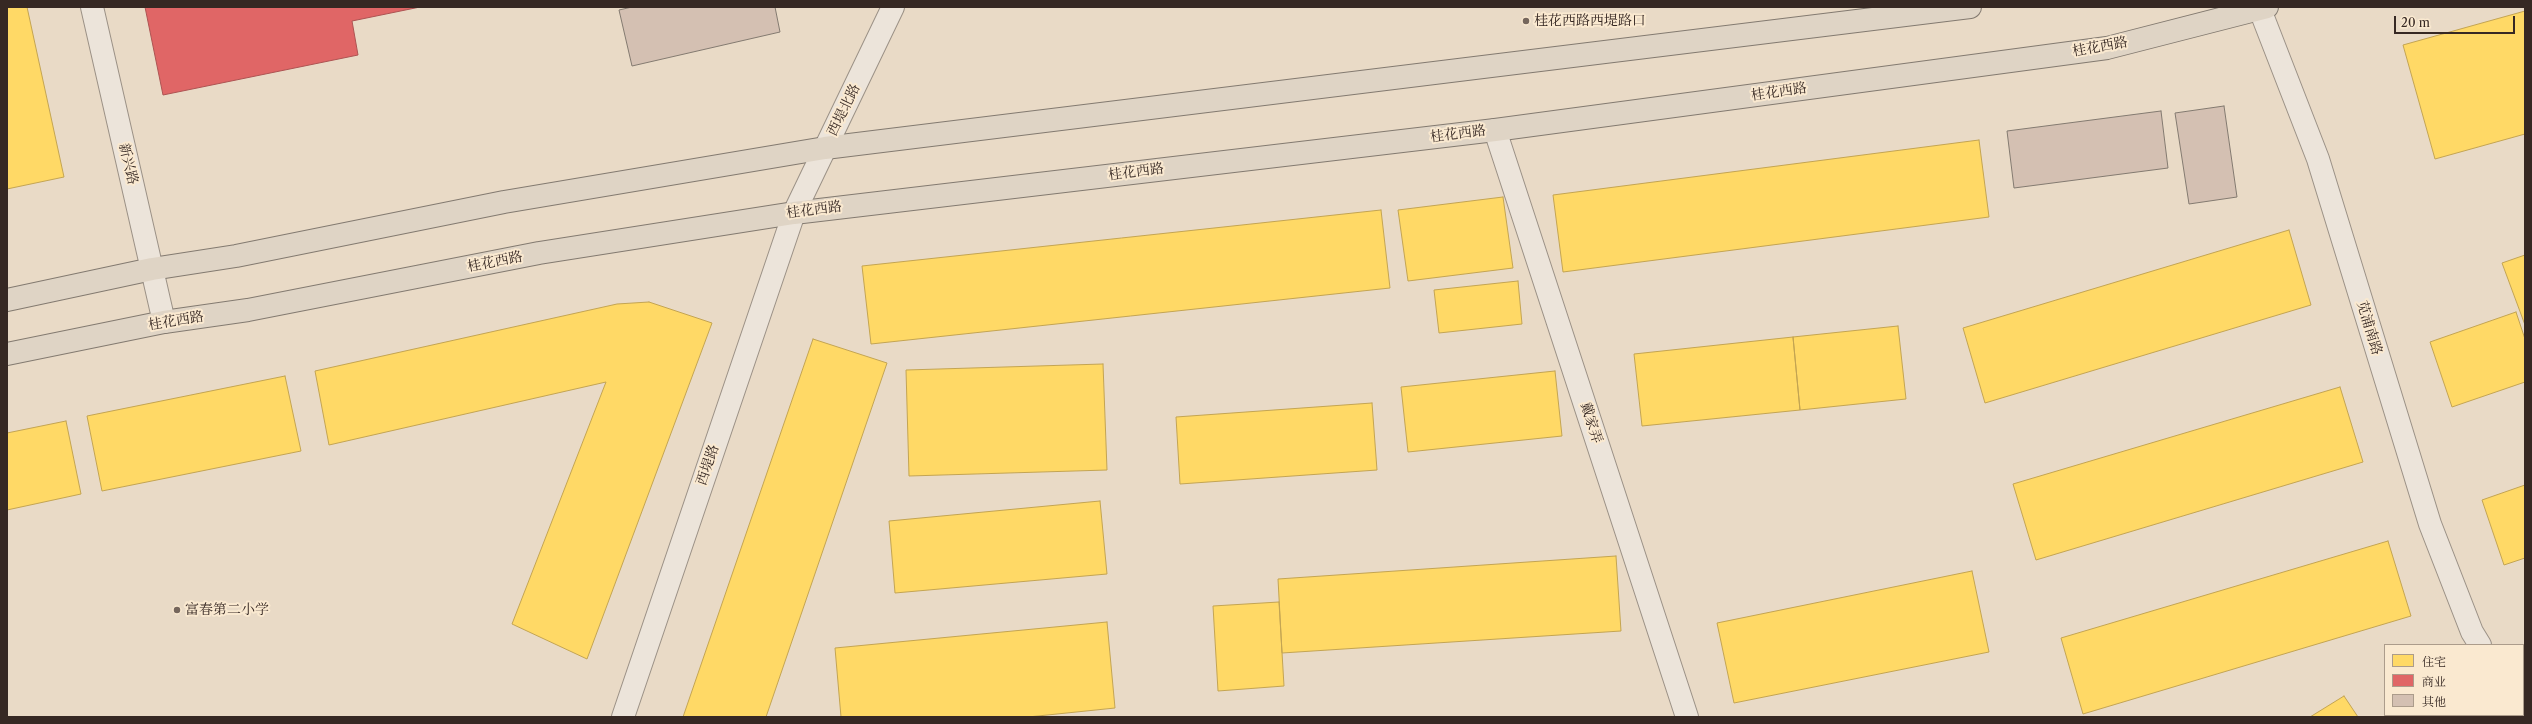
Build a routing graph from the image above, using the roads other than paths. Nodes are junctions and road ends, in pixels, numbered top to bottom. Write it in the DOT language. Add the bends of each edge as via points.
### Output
graph roads {
  1 [pos="92,7"];
  2 [pos="893,7"];
  3 [pos="1970,7"];
  4 [pos="2262,8"];
  5 [pos="1495,130"];
  6 [pos="825,148"];
  7 [pos="794,212"];
  8 [pos="152,269"];
  9 [pos="7,300"];
  10 [pos="164,322"];
  11 [pos="7,354"];
  12 [pos="2479,644"];
  13 [pos="623,717"];
  14 [pos="1687,717"];
  1 -- 8 [label="street, 新兴路"];
  2 -- 6 [label="street, 西堤北路"];
  3 -- 6 [label="main road"];
  4 -- 5 [label="main road, 桂花西路" via="2107,48"];
  4 -- 12 [label="street, 苋浦南路" via="2318,159 2430,524 2472,632"];
  5 -- 7 [label="main road, 桂花西路"];
  5 -- 14 [label="street, 戴家弄"];
  6 -- 7 [label="street, 西堤北路"];
  6 -- 8 [label="main road" via="504,202 236,256"];
  7 -- 10 [label="main road, 桂花西路" via="539,253 248,310"];
  7 -- 13 [label="street, 西堤路"];
  8 -- 9 [label="main road"];
  8 -- 10 [label="street, 新兴路"];
  10 -- 11 [label="main road, 桂花西路"];
}
